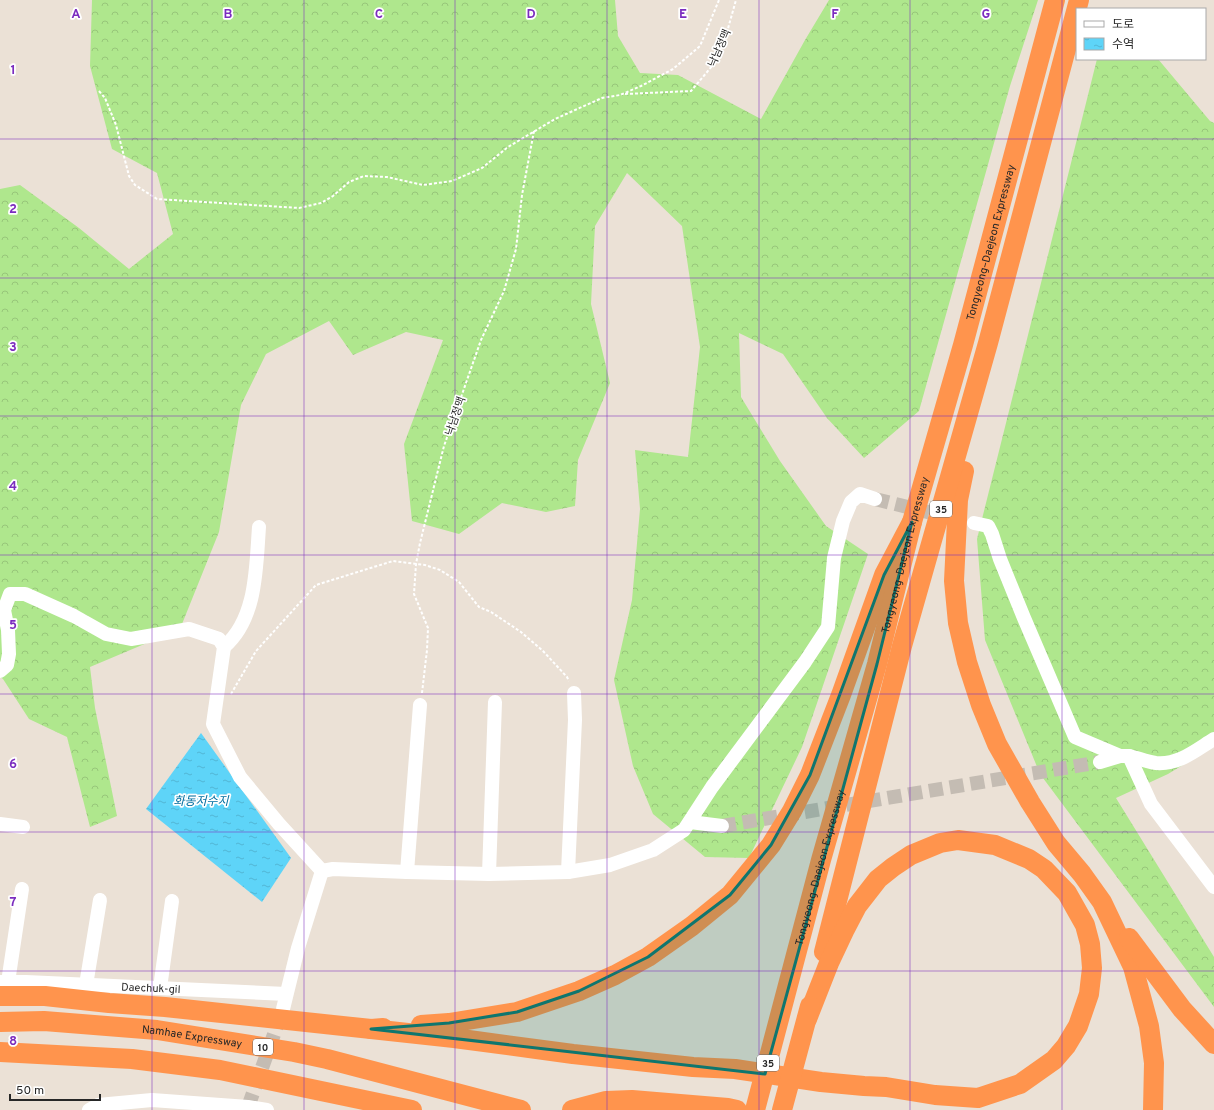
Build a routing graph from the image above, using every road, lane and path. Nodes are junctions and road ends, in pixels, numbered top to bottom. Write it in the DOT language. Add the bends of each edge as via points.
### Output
graph roads {
  1 [pos="719,0"];
  2 [pos="736,0"];
  3 [pos="1055,0"];
  4 [pos="1076,11"];
  5 [pos="99,91"];
  6 [pos="620,95"];
  7 [pos="534,131"];
  8 [pos="988,344"];
  9 [pos="875,499"];
  10 [pos="912,522"];
  11 [pos="974,523"];
  12 [pos="259,527"];
  13 [pos="416,564"];
  14 [pos="224,648"];
  15 [pos="0,671"];
  16 [pos="574,693"];
  17 [pos="228,697"];
  18 [pos="495,702"];
  19 [pos="420,705"];
  20 [pos="1214,739"];
  21 [pos="1124,756"];
  22 [pos="1100,762"];
  23 [pos="690,822"];
  24 [pos="0,824"];
  25 [pos="722,826"];
  26 [pos="23,827"];
  27 [pos="322,872"];
  28 [pos="407,872"];
  29 [pos="568,872"];
  30 [pos="489,874"];
  31 [pos="1214,887"];
  32 [pos="22,889"];
  33 [pos="100,900"];
  34 [pos="172,901"];
  35 [pos="1102,902"];
  36 [pos="86,985"];
  37 [pos="3,987"];
  38 [pos="160,988"];
  39 [pos="286,994"];
  40 [pos="290,1015"];
  41 [pos="807,1019"];
  42 [pos="0,1022"];
  43 [pos="371,1029"];
  44 [pos="1214,1044"];
  45 [pos="0,1052"];
  46 [pos="89,1110"];
  47 [pos="267,1110"];
  48 [pos="412,1110"];
  49 [pos="521,1110"];
  50 [pos="572,1110"];
  51 [pos="737,1110"];
  52 [pos="756,1110"];
  53 [pos="782,1110"];
  54 [pos="1153,1110"];
  1 -- 6 [label="path" via="700,46 673,69"];
  2 -- 6 [label="path, 낙남정맥" via="727,32 713,65 691,91"];
  3 -- 10 [label="highway, Tongyeong–Daejeon Expressway / 35" via="963,345"];
  4 -- 8 [label="highway, Tongyeong–Daejeon Expressway / 35"];
  5 -- 7 [label="path" via="105,98 116,125 129,176 135,185 157,199 299,208 321,203 349,182 364,176 387,177 423,185 452,181 482,168 508,147"];
  6 -- 7 [label="path" via="602,98 554,119"];
  7 -- 13 [label="path, 낙남정맥" via="522,194 516,249 504,291 481,340 444,446"];
  8 -- 35 [label="highway" via="958,500 954,581 958,623 967,662 997,744 1056,843"];
  8 -- 41 [label="highway, Tongyeong–Daejeon Expressway / 35" via="902,646"];
  9 -- 23 [label="street" via="860,494 851,502 843,521 834,558 828,627 712,787"];
  10 -- 43 [label="highway" via="884,575 810,775 771,845 730,894 692,926 648,957 579,991 511,1013 449,1023"];
  10 -- 52 [label="highway, Tongyeong–Daejeon Expressway / 35" via="877,664 821,860"];
  11 -- 21 [label="street" via="988,526 992,534 1024,618 1075,737"];
  12 -- 14 [label="street" via="253,590 247,613 232,640"];
  13 -- 16 [label="path" via="440,570 459,582 479,607 521,632 567,677"];
  13 -- 17 [label="path" via="393,561 316,585 256,650"];
  13 -- 19 [label="path, 낙남정맥" via="414,594 428,628"];
  14 -- 15 [label="street" via="219,639 189,628 131,639 106,634 74,616 24,594 10,594 4,610 9,654 7,665"];
  14 -- 27 [label="street" via="213,724 240,777"];
  16 -- 29 [label="street"];
  18 -- 30 [label="street"];
  19 -- 28 [label="street"];
  20 -- 21 [label="street" via="1172,762 1156,763"];
  21 -- 22 [label="street"];
  21 -- 31 [label="street" via="1151,804"];
  23 -- 25 [label="street"];
  23 -- 29 [label="street" via="684,830 653,850 610,865"];
  24 -- 26 [label="street"];
  27 -- 28 [label="street" via="333,869"];
  27 -- 39 [label="street"];
  28 -- 30 [label="street"];
  29 -- 30 [label="street"];
  32 -- 37 [label="street"];
  33 -- 36 [label="street"];
  34 -- 38 [label="street"];
  35 -- 44 [label="highway" via="1182,1008"];
  35 -- 54 [label="highway" via="1133,967 1150,1026 1154,1063"];
  36 -- 37 [label="street, Daechuk-gil"];
  36 -- 38 [label="street, Daechuk-gil"];
  37 -- 40 [label="highway" via="45,996 259,1016"];
  38 -- 39 [label="street, Daechuk-gil"];
  39 -- 40 [label="street"];
  40 -- 43 [label="highway"];
  41 -- 43 [label="highway" via="832,956 857,906 878,879 893,867 910,855 940,843 958,840 995,844 1030,859 1067,892 1085,925 1092,968 1089,994 1078,1026 1066,1046 1054,1060 1020,1084 978,1098 573,1054"];
  41 -- 53 [label="highway, Tongyeong–Daejeon Expressway / 35"];
  42 -- 49 [label="highway, Namhae Expressway / 10" via="44,1021 157,1030 294,1052"];
  45 -- 48 [label="highway" via="132,1059 220,1070"];
  46 -- 47 [label="street" via="98,1105 152,1100"];
  50 -- 51 [label="highway" via="606,1101 632,1100"];
}
